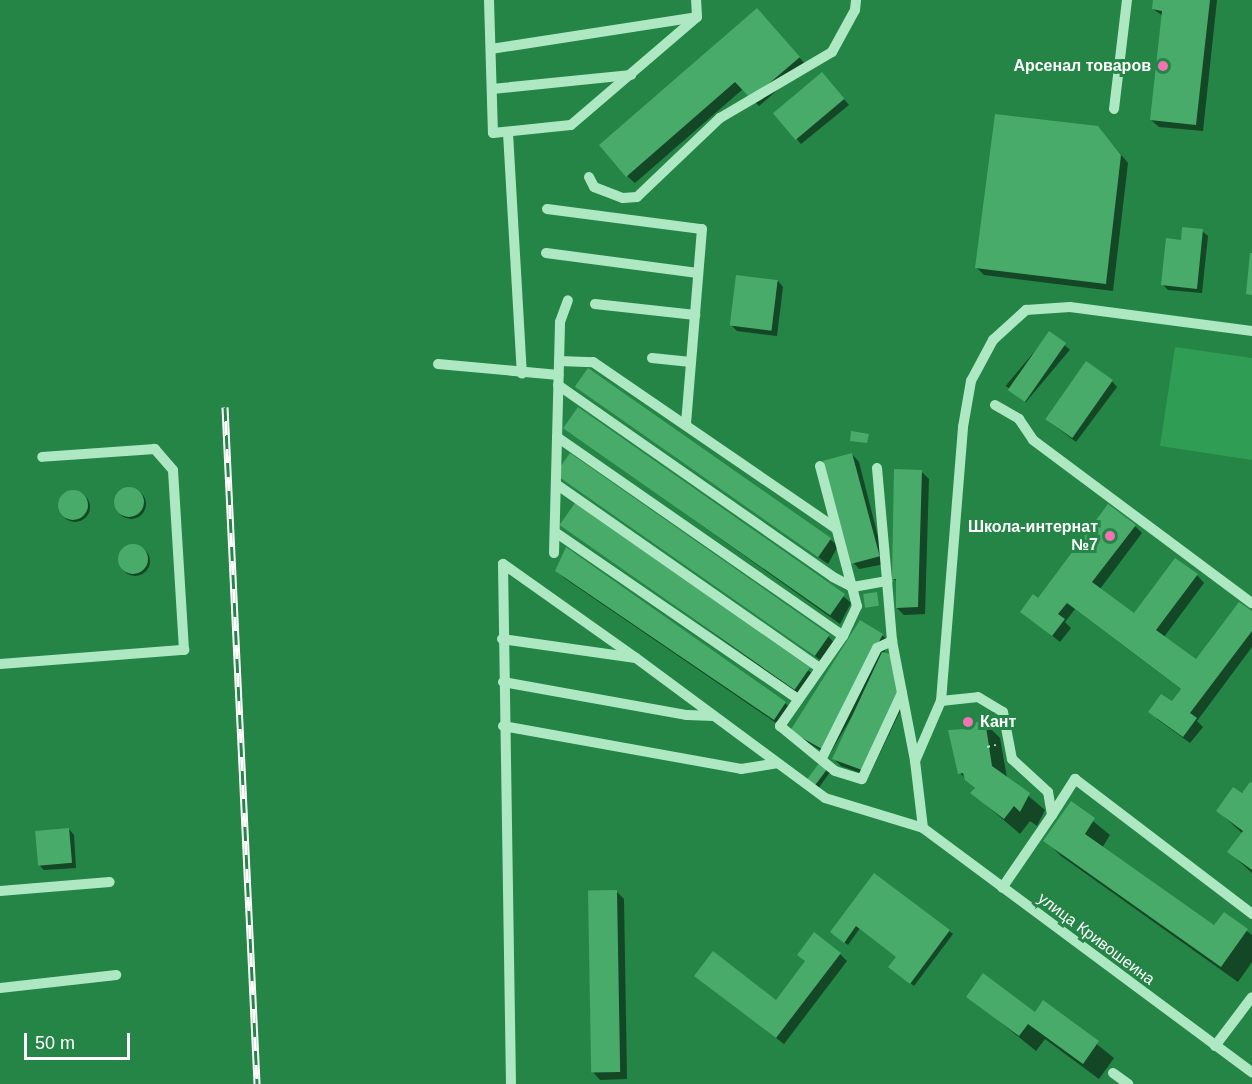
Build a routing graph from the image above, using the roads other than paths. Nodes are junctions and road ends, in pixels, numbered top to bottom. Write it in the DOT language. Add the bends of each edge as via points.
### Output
graph roads {
  1 [pos="489,0"];
  2 [pos="696,0"];
  3 [pos="856,0"];
  4 [pos="1127,0"];
  5 [pos="697,17"];
  6 [pos="491,49"];
  7 [pos="631,75"];
  8 [pos="492,89"];
  9 [pos="1114,109"];
  10 [pos="508,133"];
  11 [pos="589,177"];
  12 [pos="547,209"];
  13 [pos="546,253"];
  14 [pos="698,273"];
  15 [pos="568,300"];
  16 [pos="595,304"];
  17 [pos="694,315"];
  18 [pos="1252,331"];
  19 [pos="652,358"];
  20 [pos="559,361"];
  21 [pos="691,362"];
  22 [pos="438,364"];
  23 [pos="522,374"];
  24 [pos="559,380"];
  25 [pos="995,405"];
  26 [pos="686,423"];
  27 [pos="557,437"];
  28 [pos="42,457"];
  29 [pos="820,466"];
  30 [pos="877,468"];
  31 [pos="556,484"];
  32 [pos="835,528"];
  33 [pos="555,532"];
  34 [pos="554,553"];
  35 [pos="887,581"];
  36 [pos="853,587"];
  37 [pos="1252,603"];
  38 [pos="843,636"];
  39 [pos="502,639"];
  40 [pos="892,641"];
  41 [pos="636,658"];
  42 [pos="0,664"];
  43 [pos="820,668"];
  44 [pos="503,682"];
  45 [pos="902,691"];
  46 [pos="798,699"];
  47 [pos="941,701"];
  48 [pos="714,716"];
  49 [pos="503,726"];
  50 [pos="822,758"];
  51 [pos="915,761"];
  52 [pos="777,763"];
  53 [pos="1052,815"];
  54 [pos="923,828"];
  55 [pos="110,882"];
  56 [pos="1002,888"];
  57 [pos="0,891"];
  58 [pos="1252,914"];
  59 [pos="116,975"];
  60 [pos="0,988"];
  61 [pos="1252,997"];
  62 [pos="1215,1046"];
  63 [pos="1252,1072"];
  64 [pos="1113,1073"];
  65 [pos="511,1084"];
  66 [pos="1128,1084"];
  1 -- 6 [label="street"];
  2 -- 5 [label="street"];
  3 -- 11 [label="street" via="855,10 832,52 720,118 637,196 623,198 594,187"];
  4 -- 9 [label="street"];
  5 -- 6 [label="street"];
  5 -- 7 [label="street"];
  6 -- 8 [label="street"];
  7 -- 8 [label="street"];
  7 -- 10 [label="street" via="571,125"];
  8 -- 10 [label="street" via="493,133"];
  10 -- 23 [label="street"];
  12 -- 14 [label="street" via="702,229"];
  13 -- 14 [label="street"];
  14 -- 17 [label="street"];
  15 -- 20 [label="street" via="560,322"];
  16 -- 17 [label="street"];
  17 -- 21 [label="street"];
  18 -- 47 [label="street" via="1070,307 1026,310 993,340 971,381 963,427"];
  19 -- 21 [label="street"];
  20 -- 24 [label="street"];
  20 -- 26 [label="street" via="593,362"];
  21 -- 26 [label="street"];
  22 -- 23 [label="street"];
  23 -- 24 [label="street"];
  24 -- 27 [label="street"];
  24 -- 36 [label="street" via="833,577"];
  25 -- 37 [label="street" via="1019,419 1034,440"];
  26 -- 32 [label="street"];
  27 -- 31 [label="street"];
  27 -- 38 [label="street"];
  28 -- 42 [label="street" via="155,449 173,470 184,650"];
  29 -- 32 [label="street"];
  30 -- 35 [label="street"];
  31 -- 33 [label="street"];
  31 -- 43 [label="street"];
  32 -- 36 [label="street"];
  33 -- 34 [label="street"];
  33 -- 46 [label="street"];
  35 -- 36 [label="street"];
  35 -- 40 [label="street"];
  36 -- 38 [label="street" via="857,606"];
  38 -- 43 [label="street"];
  39 -- 41 [label="street"];
  39 -- 41 [label="street" via="503,564"];
  39 -- 44 [label="street"];
  40 -- 45 [label="street"];
  40 -- 50 [label="street" via="877,648"];
  41 -- 48 [label="street"];
  43 -- 46 [label="street"];
  44 -- 48 [label="street" via="687,715"];
  44 -- 49 [label="street"];
  45 -- 50 [label="street" via="862,779 836,771"];
  45 -- 51 [label="street"];
  46 -- 50 [label="street" via="780,726 789,737"];
  47 -- 51 [label="street"];
  47 -- 53 [label="street" via="978,697 1003,712 1012,759 1048,792"];
  48 -- 52 [label="street"];
  49 -- 52 [label="street" via="741,769"];
  49 -- 65 [label="street"];
  51 -- 54 [label="street"];
  52 -- 54 [label="street" via="825,798"];
  53 -- 56 [label="street"];
  53 -- 58 [label="street" via="1075,779"];
  54 -- 56 [label="street, улица Кривошеина"];
  55 -- 57 [label="street"];
  56 -- 62 [label="street, улица Кривошеина"];
  59 -- 60 [label="street"];
  61 -- 62 [label="street"];
  62 -- 63 [label="street, улица Кривошеина"];
  64 -- 66 [label="street"];
}
